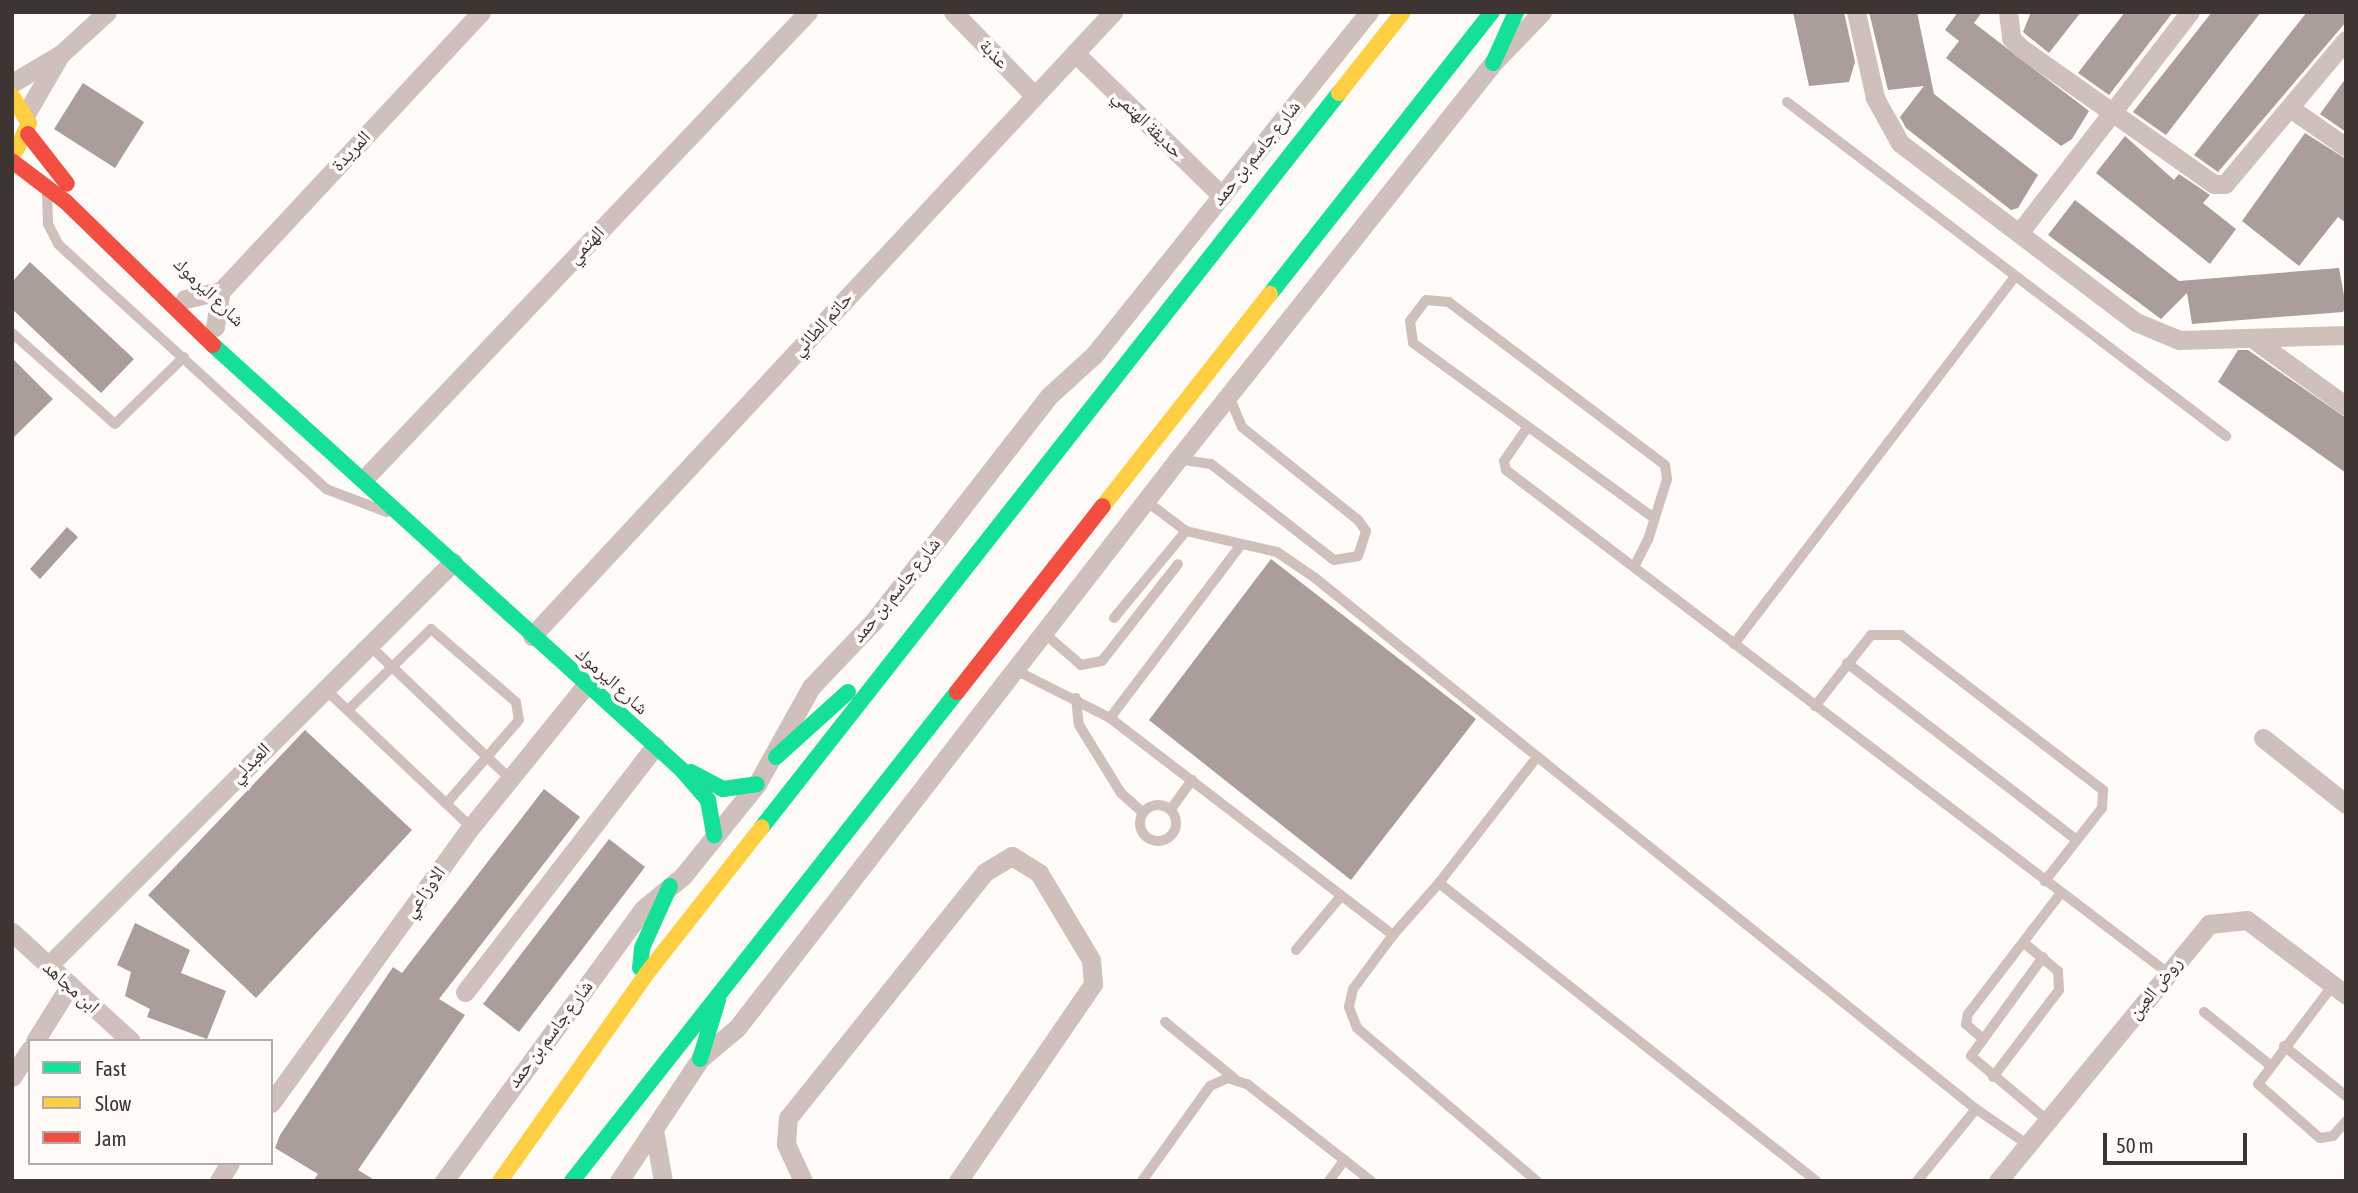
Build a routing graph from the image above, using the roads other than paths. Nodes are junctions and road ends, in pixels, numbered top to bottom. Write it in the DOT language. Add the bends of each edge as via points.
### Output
graph roads {
  1 [pos="107,12"];
  2 [pos="481,12"];
  3 [pos="808,12"];
  4 [pos="953,12"];
  5 [pos="1113,12"];
  6 [pos="1368,12"];
  7 [pos="1403,12"];
  8 [pos="1492,12"];
  9 [pos="1516,12"];
  10 [pos="1542,12"];
  11 [pos="1856,12"];
  12 [pos="2008,12"];
  13 [pos="2190,12"];
  14 [pos="2346,40"];
  15 [pos="1074,53"];
  16 [pos="61,54"];
  17 [pos="1493,63"];
  18 [pos="12,83"];
  19 [pos="12,96"];
  20 [pos="1034,96"];
  21 [pos="1787,102"];
  22 [pos="2290,108"];
  23 [pos="27,112"];
  24 [pos="2113,112"];
  25 [pos="28,134"];
  26 [pos="2346,147"];
  27 [pos="12,152"];
  28 [pos="12,161"];
  29 [pos="48,186"];
  30 [pos="1222,196"];
  31 [pos="2019,233"];
  32 [pos="2015,276"];
  33 [pos="221,290"];
  34 [pos="185,299"];
  35 [pos="215,327"];
  36 [pos="12,333"];
  37 [pos="2346,335"];
  38 [pos="2256,341"];
  39 [pos="184,357"];
  40 [pos="1229,395"];
  41 [pos="2346,407"];
  42 [pos="1527,428"];
  43 [pos="2226,436"];
  44 [pos="1178,459"];
  45 [pos="365,478"];
  46 [pos="1146,501"];
  47 [pos="405,516"];
  48 [pos="1654,518"];
  49 [pos="1186,531"];
  50 [pos="1241,545"];
  51 [pos="453,562"];
  52 [pos="1178,564"];
  53 [pos="1634,567"];
  54 [pos="1114,618"];
  55 [pos="1044,633"];
  56 [pos="532,636"];
  57 [pos="1734,644"];
  58 [pos="369,645"];
  59 [pos="1847,663"];
  60 [pos="391,665"];
  61 [pos="885,669"];
  62 [pos="1017,671"];
  63 [pos="585,686"];
  64 [pos="325,689"];
  65 [pos="1076,698"];
  66 [pos="1815,706"];
  67 [pos="348,710"];
  68 [pos="1110,718"];
  69 [pos="2263,738"];
  70 [pos="655,746"];
  71 [pos="487,757"];
  72 [pos="776,757"];
  73 [pos="1537,757"];
  74 [pos="681,769"];
  75 [pos="510,779"];
  76 [pos="1192,780"];
  77 [pos="757,784"];
  78 [pos="446,804"];
  79 [pos="2346,804"];
  80 [pos="1171,809"];
  81 [pos="1143,813"];
  82 [pos="471,827"];
  83 [pos="714,835"];
  84 [pos="2077,840"];
  85 [pos="2045,881"];
  86 [pos="1438,883"];
  87 [pos="670,886"];
  88 [pos="2061,893"];
  89 [pos="1341,896"];
  90 [pos="12,932"];
  91 [pos="1393,935"];
  92 [pos="2023,942"];
  93 [pos="1296,950"];
  94 [pos="2043,957"];
  95 [pos="48,966"];
  96 [pos="2168,973"];
  97 [pos="642,979"];
  98 [pos="724,981"];
  99 [pos="70,985"];
  100 [pos="2340,990"];
  101 [pos="465,992"];
  102 [pos="2204,1012"];
  103 [pos="1165,1022"];
  104 [pos="1982,1038"];
  105 [pos="36,1039"];
  106 [pos="129,1039"];
  107 [pos="2284,1046"];
  108 [pos="28,1052"];
  109 [pos="700,1059"];
  110 [pos="2270,1065"];
  111 [pos="1993,1076"];
  112 [pos="12,1077"];
  113 [pos="1235,1079"];
  114 [pos="564,1090"];
  115 [pos="2346,1096"];
  116 [pos="273,1100"];
  117 [pos="1976,1109"];
  118 [pos="2047,1120"];
  119 [pos="2346,1121"];
  120 [pos="654,1130"];
  121 [pos="2027,1144"];
  122 [pos="1344,1160"];
  123 [pos="229,1165"];
  124 [pos="219,1181"];
  125 [pos="444,1181"];
  126 [pos="500,1181"];
  127 [pos="520,1181"];
  128 [pos="572,1181"];
  129 [pos="619,1181"];
  130 [pos="663,1181"];
  131 [pos="803,1181"];
  132 [pos="958,1181"];
  133 [pos="1142,1181"];
  134 [pos="1329,1181"];
  135 [pos="1371,1181"];
  136 [pos="1537,1181"];
  137 [pos="1816,1181"];
  138 [pos="1917,1181"];
  139 [pos="1998,1181"];
  1 -- 16 [label="street"];
  2 -- 33 [label="street, المريدة"];
  3 -- 45 [label="street, الهتمي"];
  4 -- 20 [label="street, عذبة"];
  5 -- 15 [label="street, حاتم الطائي"];
  6 -- 30 [label="street, شارع جاسم بن حمد"];
  7 -- 61 [label="main road, شارع جاسم بن حمد"];
  8 -- 98 [label="main road"];
  9 -- 17 [label="main road"];
  10 -- 17 [label="street"];
  11 -- 31 [label="street" via="1884,124"];
  12 -- 24 [label="street" via="2011,38 2021,48"];
  13 -- 24 [label="street"];
  14 -- 22 [label="street"];
  15 -- 20 [label="street, حاتم الطائي"];
  15 -- 30 [label="street, حديقة الهتمي"];
  16 -- 18 [label="street"];
  16 -- 23 [label="street"];
  17 -- 40 [label="street"];
  19 -- 23 [label="main road"];
  20 -- 56 [label="street, حاتم الطائي"];
  21 -- 32 [label="lane"];
  22 -- 24 [label="street" via="2225,184 2207,183"];
  22 -- 26 [label="street"];
  23 -- 25 [label="main road"];
  24 -- 31 [label="street"];
  25 -- 27 [label="main road"];
  25 -- 34 [label="main road, شارع اليرموك" via="59,177"];
  28 -- 29 [label="main road, شارع اليرموك"];
  29 -- 39 [label="lane" via="48,224 58,244"];
  29 -- 45 [label="main road, شارع اليرموك" via="177,312"];
  30 -- 72 [label="street, شارع جاسم بن حمد" via="1094,355 1050,396 873,622 811,687"];
  31 -- 38 [label="street" via="2136,322 2179,340"];
  32 -- 43 [label="lane"];
  32 -- 57 [label="lane"];
  33 -- 34 [label="street"];
  33 -- 35 [label="street"];
  34 -- 35 [label="main road, شارع اليرموك"];
  35 -- 45 [label="main road, شارع اليرموك" via="337,442"];
  36 -- 39 [label="lane" via="115,424"];
  37 -- 38 [label="street"];
  38 -- 41 [label="street"];
  39 -- 47 [label="lane" via="326,489 358,506"];
  40 -- 44 [label="street"];
  40 -- 44 [label="lane" via="1242,427 1358,520 1366,531 1358,556 1334,560 1211,464"];
  42 -- 48 [label="lane"];
  42 -- 48 [label="lane" via="1413,343 1410,321 1426,300 1449,302 1662,462 1668,474"];
  42 -- 53 [label="lane" via="1504,461 1506,470"];
  44 -- 46 [label="street"];
  45 -- 47 [label="main road, شارع اليرموك"];
  46 -- 49 [label="lane"];
  46 -- 55 [label="street"];
  47 -- 51 [label="main road, شارع اليرموك"];
  48 -- 53 [label="lane"];
  49 -- 50 [label="lane"];
  49 -- 54 [label="lane"];
  50 -- 68 [label="lane"];
  50 -- 73 [label="lane" via="1278,552 1315,578"];
  51 -- 56 [label="main road, شارع اليرموك"];
  51 -- 58 [label="street, العبدلي"];
  52 -- 55 [label="lane" via="1102,662 1081,665"];
  53 -- 57 [label="lane"];
  55 -- 62 [label="street"];
  56 -- 63 [label="main road, شارع اليرموك"];
  57 -- 66 [label="lane"];
  58 -- 60 [label="lane"];
  58 -- 64 [label="street, العبدلي"];
  59 -- 66 [label="lane"];
  59 -- 84 [label="lane"];
  59 -- 84 [label="lane" via="1871,635 1901,635 2088,777 2103,790 2105,802"];
  60 -- 67 [label="lane"];
  60 -- 71 [label="lane"];
  60 -- 71 [label="lane" via="431,628 516,702 519,720"];
  61 -- 72 [label="main road" via="862,680"];
  61 -- 97 [label="main road, شارع جاسم بن حمد"];
  62 -- 65 [label="lane"];
  62 -- 109 [label="street" via="871,849 737,1028"];
  63 -- 70 [label="main road, شارع اليرموك"];
  63 -- 75 [label="street, الاوزاعي"];
  64 -- 67 [label="lane"];
  64 -- 95 [label="street, العبدلي"];
  65 -- 68 [label="lane"];
  65 -- 81 [label="lane" via="1079,725 1121,793"];
  66 -- 85 [label="lane"];
  67 -- 78 [label="lane"];
  68 -- 76 [label="lane"];
  69 -- 79 [label="street"];
  70 -- 74 [label="main road, شارع اليرموك"];
  70 -- 101 [label="street"];
  71 -- 75 [label="lane"];
  71 -- 78 [label="lane"];
  72 -- 77 [label="street, شارع جاسم بن حمد"];
  73 -- 86 [label="lane"];
  73 -- 117 [label="lane"];
  74 -- 77 [label="main road" via="723,789"];
  74 -- 83 [label="main road" via="708,800"];
  75 -- 82 [label="street, الاوزاعي"];
  76 -- 80 [label="lane"];
  76 -- 89 [label="lane"];
  77 -- 83 [label="street, شارع جاسم بن حمد"];
  78 -- 82 [label="lane"];
  80 -- 81 [label="lane" via="1153,805"];
  80 -- 81 [label="lane" via="1176,827 1160,842 1144,835"];
  82 -- 116 [label="street, الاوزاعي"];
  83 -- 87 [label="street, شارع جاسم بن حمد"];
  84 -- 85 [label="lane"];
  85 -- 88 [label="lane"];
  86 -- 91 [label="lane"];
  86 -- 137 [label="lane"];
  87 -- 97 [label="main road" via="640,954"];
  87 -- 125 [label="street, شارع جاسم بن حمد" via="643,909"];
  88 -- 92 [label="lane"];
  88 -- 96 [label="lane"];
  89 -- 91 [label="lane"];
  89 -- 93 [label="lane"];
  90 -- 95 [label="street, ابن مجاهد"];
  91 -- 136 [label="lane" via="1353,989 1349,1007 1357,1028"];
  92 -- 94 [label="lane"];
  92 -- 104 [label="lane" via="1966,1017"];
  94 -- 104 [label="lane"];
  94 -- 111 [label="lane" via="2058,971 2059,990"];
  95 -- 99 [label="street, ابن مجاهد"];
  96 -- 100 [label="street, روض العين" via="2208,924 2234,917 2259,926"];
  96 -- 118 [label="street, روض العين"];
  97 -- 114 [label="main road, شارع جاسم بن حمد"];
  98 -- 109 [label="main road"];
  98 -- 128 [label="main road"];
  99 -- 105 [label="street"];
  99 -- 106 [label="street, ابن مجاهد"];
  100 -- 107 [label="lane"];
  102 -- 110 [label="lane"];
  103 -- 113 [label="lane"];
  104 -- 111 [label="lane" via="1970,1056"];
  107 -- 110 [label="lane"];
  107 -- 115 [label="lane"];
  108 -- 112 [label="street"];
  109 -- 120 [label="street"];
  110 -- 119 [label="lane" via="2259,1080 2260,1092 2314,1135 2333,1136"];
  111 -- 118 [label="lane"];
  113 -- 122 [label="lane"];
  113 -- 133 [label="lane" via="1210,1086"];
  114 -- 126 [label="main road, شارع جاسم بن حمد"];
  114 -- 127 [label="main road"];
  117 -- 121 [label="lane"];
  117 -- 138 [label="lane"];
  118 -- 121 [label="street, روض العين"];
  120 -- 129 [label="street"];
  120 -- 130 [label="street"];
  121 -- 139 [label="street, روض العين"];
  122 -- 134 [label="lane"];
  122 -- 135 [label="lane"];
  123 -- 124 [label="street"];
  131 -- 132 [label="street" via="786,1143 788,1118 985,872 1012,856 1039,873 1091,960 1093,984"];
}
